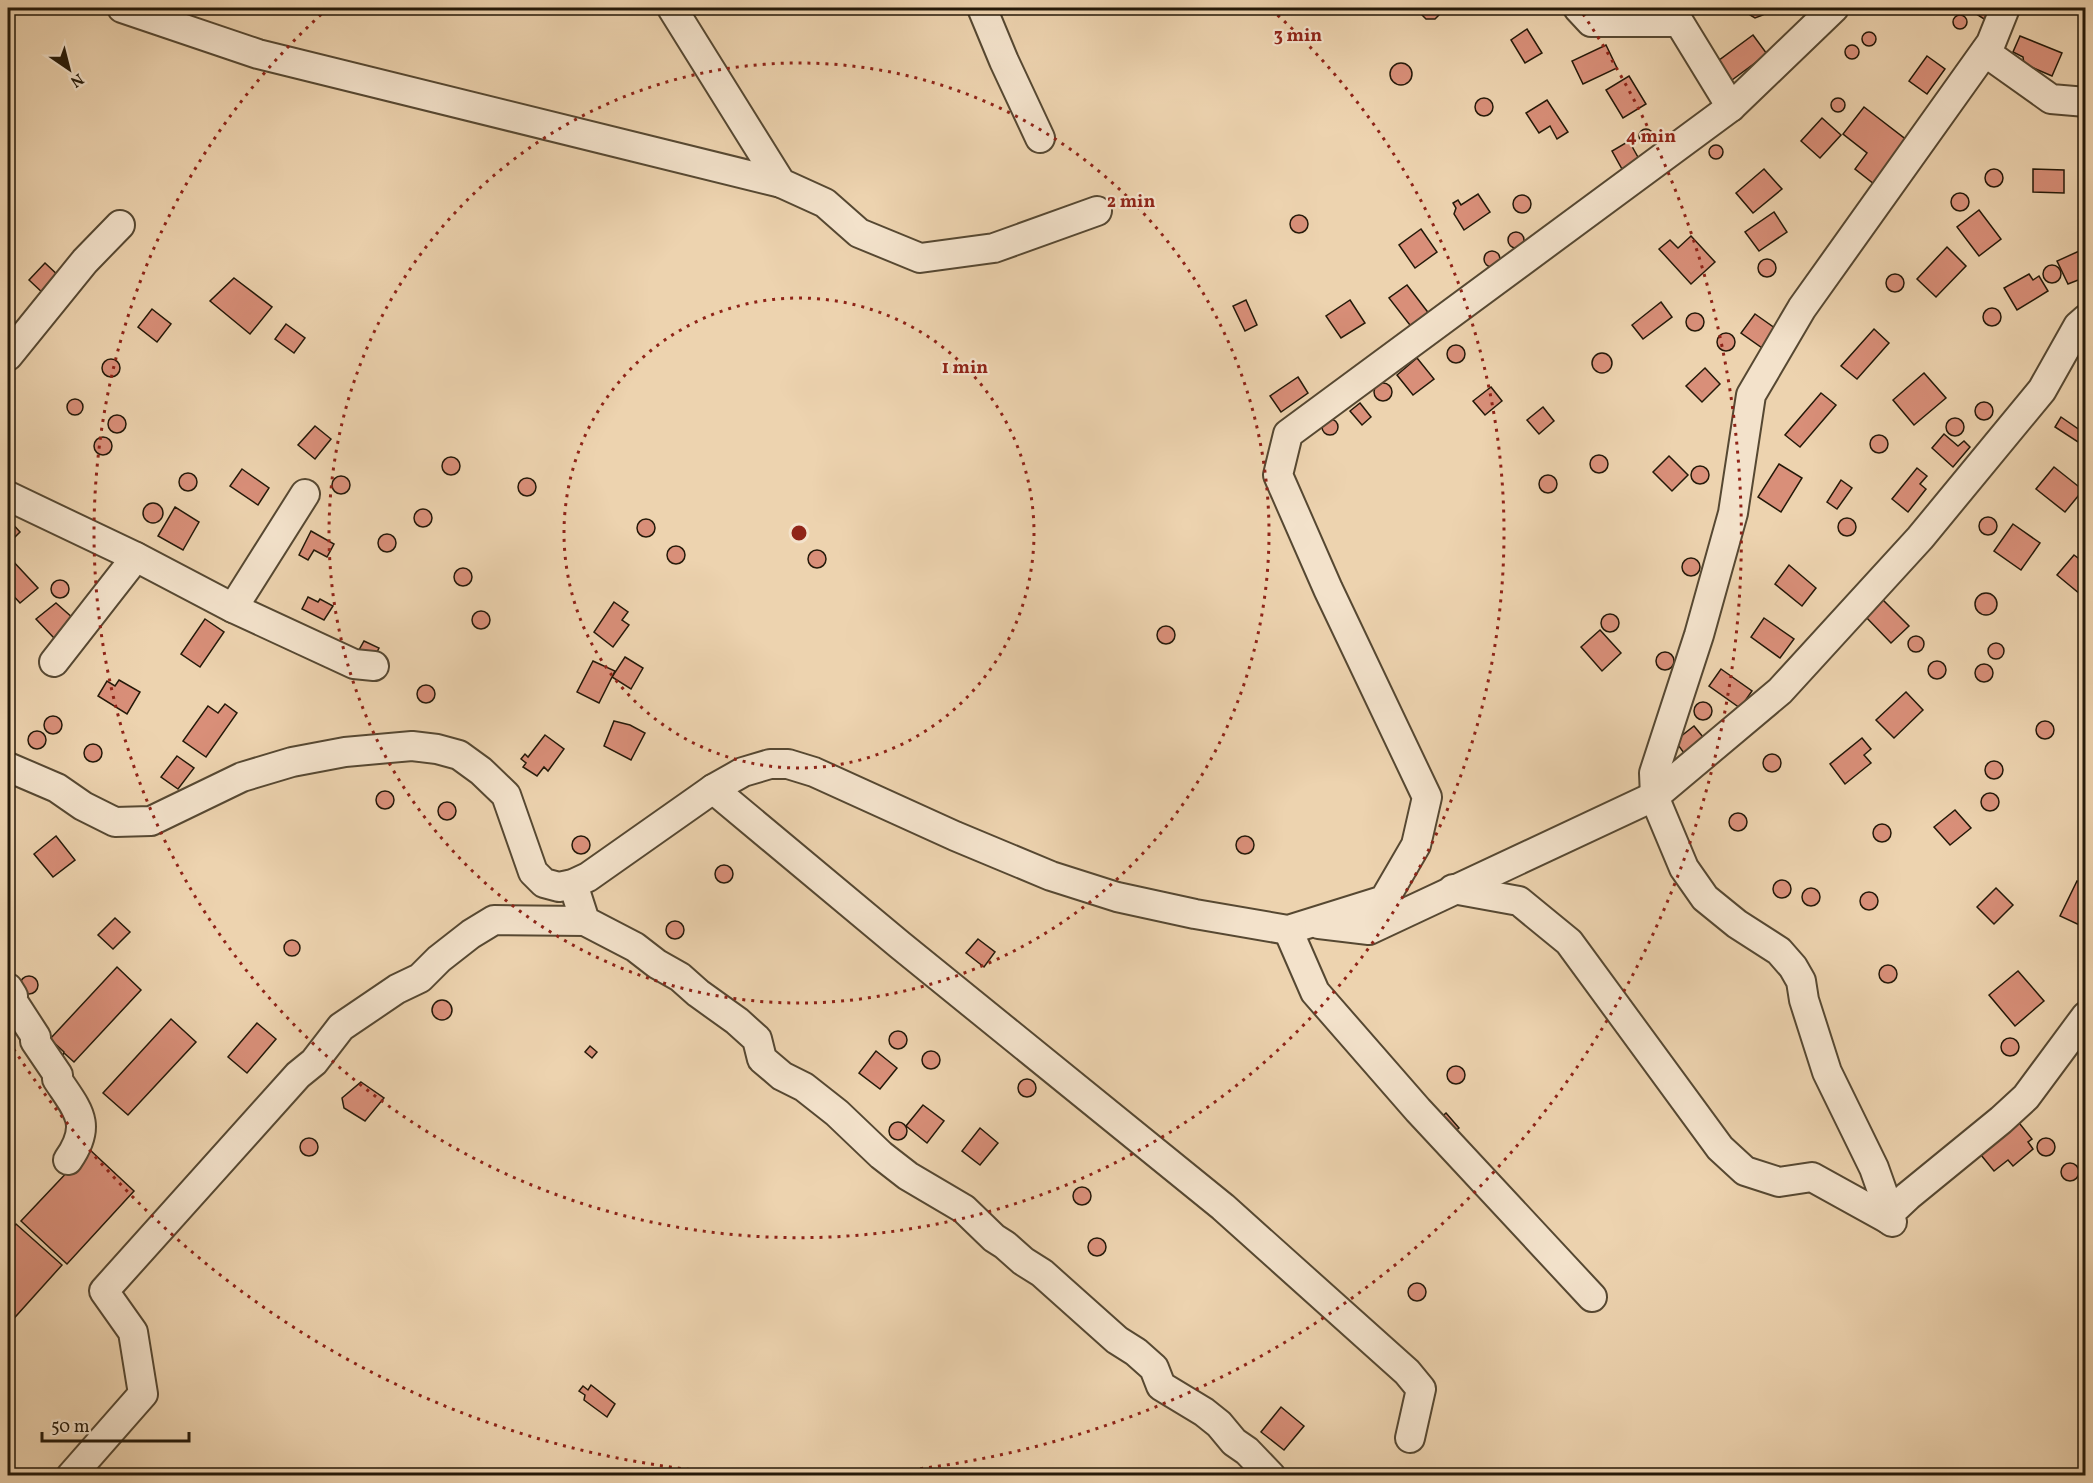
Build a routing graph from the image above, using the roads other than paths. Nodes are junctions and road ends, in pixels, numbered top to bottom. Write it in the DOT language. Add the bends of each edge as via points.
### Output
graph roads {
  1 [pos="122,8"];
  2 [pos="672,8"];
  3 [pos="982,8"];
  4 [pos="1578,8"];
  5 [pos="1834,8"];
  6 [pos="2005,8"];
  7 [pos="1985,52"];
  8 [pos="2085,102"];
  9 [pos="1731,107"];
  10 [pos="1040,138"];
  11 [pos="781,183"];
  12 [pos="1097,211"];
  13 [pos="120,225"];
  14 [pos="2085,319"];
  15 [pos="8,356"];
  16 [pos="305,494"];
  17 [pos="8,496"];
  18 [pos="136,557"];
  19 [pos="233,608"];
  20 [pos="54,662"];
  21 [pos="374,666"];
  22 [pos="8,767"];
  23 [pos="713,789"];
  24 [pos="1655,796"];
  25 [pos="573,884"];
  26 [pos="1453,889"];
  27 [pos="585,921"];
  28 [pos="1298,926"];
  29 [pos="8,988"];
  30 [pos="2085,1016"];
  31 [pos="68,1160"];
  32 [pos="1890,1218"];
  33 [pos="1592,1297"];
  34 [pos="1410,1438"];
  35 [pos="71,1476"];
  36 [pos="1271,1476"];
  1 -- 11 [label="street" via="258,54"];
  2 -- 11 [label="street"];
  3 -- 10 [label="street"];
  4 -- 9 [label="street" via="1591,22 1679,22"];
  5 -- 9 [label="street"];
  6 -- 7 [label="street"];
  7 -- 8 [label="street" via="2051,99"];
  7 -- 24 [label="street" via="1802,308 1750,395 1733,513 1654,773"];
  9 -- 28 [label="street" via="1288,434 1278,475 1426,797 1416,845 1384,900"];
  11 -- 12 [label="street" via="825,203 859,232 920,258 994,248"];
  13 -- 15 [label="street" via="85,261"];
  14 -- 24 [label="street" via="2042,390 1920,538 1780,691"];
  16 -- 19 [label="street"];
  17 -- 18 [label="street"];
  18 -- 19 [label="street"];
  18 -- 20 [label="street"];
  19 -- 21 [label="street" via="354,664"];
  22 -- 25 [label="street" via="57,788 115,822 151,821 242,777 292,762 345,752 412,746 437,749 459,755 506,795 533,872 544,883 559,887"];
  23 -- 25 [label="street"];
  23 -- 28 [label="street" via="743,772 770,764 788,764 1051,876 1195,914"];
  23 -- 34 [label="street" via="1223,1208 1407,1372 1420,1389"];
  24 -- 26 [label="street"];
  24 -- 32 [label="street" via="1694,884 1718,910 1779,951 1801,981 1827,1072 1874,1168"];
  25 -- 27 [label="street"];
  26 -- 28 [label="street" via="1369,930"];
  26 -- 32 [label="street" via="1519,901 1569,942 1720,1148 1745,1171 1779,1182 1812,1177"];
  27 -- 35 [label="street" via="494,920 447,953 420,978 341,1027 314,1062 298,1074 104,1291 133,1332 143,1394"];
  27 -- 36 [label="street" via="635,947 737,1021 756,1039 762,1059 830,1107 908,1176 964,1209 994,1238 1136,1352 1154,1368 1161,1386 1218,1424"];
  28 -- 33 [label="street" via="1315,992 1418,1110"];
  29 -- 31 [label="street" via="35,1041 80,1113 77,1147"];
  30 -- 32 [label="street" via="2026,1097 1932,1174"];
}
